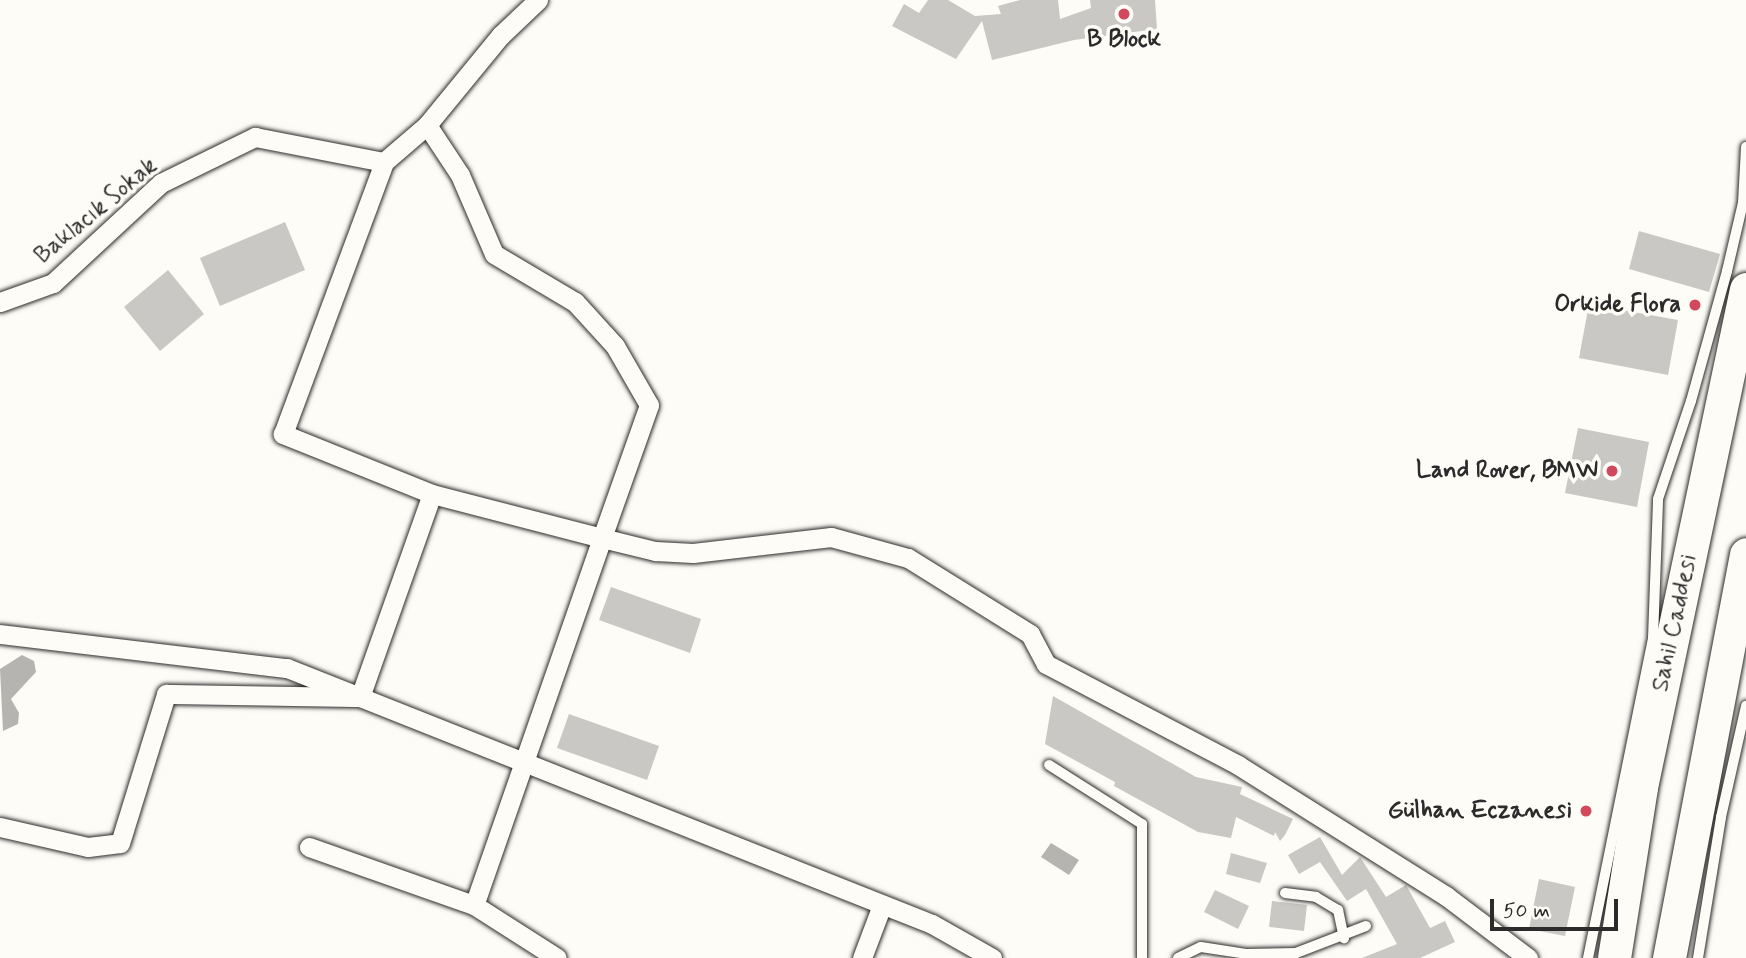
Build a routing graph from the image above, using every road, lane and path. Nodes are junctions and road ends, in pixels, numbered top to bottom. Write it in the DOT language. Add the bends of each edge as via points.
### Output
graph roads {
  1 [pos="538,0"];
  2 [pos="427,125"];
  3 [pos="1746,146"];
  4 [pos="384,162"];
  5 [pos="1746,289"];
  6 [pos="0,302"];
  7 [pos="432,494"];
  8 [pos="602,538"];
  9 [pos="1746,554"];
  10 [pos="0,634"];
  11 [pos="360,697"];
  12 [pos="1746,706"];
  13 [pos="527,764"];
  14 [pos="1049,765"];
  15 [pos="0,827"];
  16 [pos="309,847"];
  17 [pos="1285,893"];
  18 [pos="474,905"];
  19 [pos="882,905"];
  20 [pos="1366,926"];
  21 [pos="1344,938"];
  22 [pos="557,958"];
  23 [pos="862,958"];
  24 [pos="992,958"];
  25 [pos="1142,958"];
  26 [pos="1178,958"];
  27 [pos="1528,958"];
  28 [pos="1588,958"];
  29 [pos="1614,958"];
  30 [pos="1669,958"];
  31 [pos="1698,958"];
  1 -- 2 [label="street" via="501,35"];
  2 -- 4 [label="street"];
  2 -- 8 [label="street" via="460,175 494,254 575,302 615,346 649,405"];
  3 -- 28 [label="lane" via="1743,203 1727,271 1692,401 1658,499 1653,638"];
  4 -- 6 [label="street, Baklacık Sokak" via="255,137 161,183 53,283"];
  4 -- 7 [label="street" via="283,434"];
  5 -- 29 [label="highway, Sahil Caddesi" via="1640,788"];
  7 -- 8 [label="street"];
  7 -- 11 [label="street"];
  8 -- 13 [label="street"];
  8 -- 27 [label="street" via="655,551 693,553 831,537 908,558 1030,634 1046,664 1238,765 1446,896"];
  9 -- 30 [label="highway"];
  10 -- 11 [label="street" via="287,668"];
  11 -- 13 [label="street"];
  11 -- 15 [label="street" via="166,694 120,843 88,847"];
  12 -- 31 [label="lane" via="1721,817"];
  13 -- 18 [label="street"];
  13 -- 19 [label="street"];
  14 -- 25 [label="lane" via="1142,824"];
  16 -- 18 [label="street"];
  17 -- 21 [label="lane" via="1316,897 1338,910"];
  18 -- 22 [label="street"];
  19 -- 23 [label="street"];
  19 -- 24 [label="street" via="932,925"];
  20 -- 21 [label="lane"];
  21 -- 26 [label="lane" via="1296,953 1201,947"];
}
